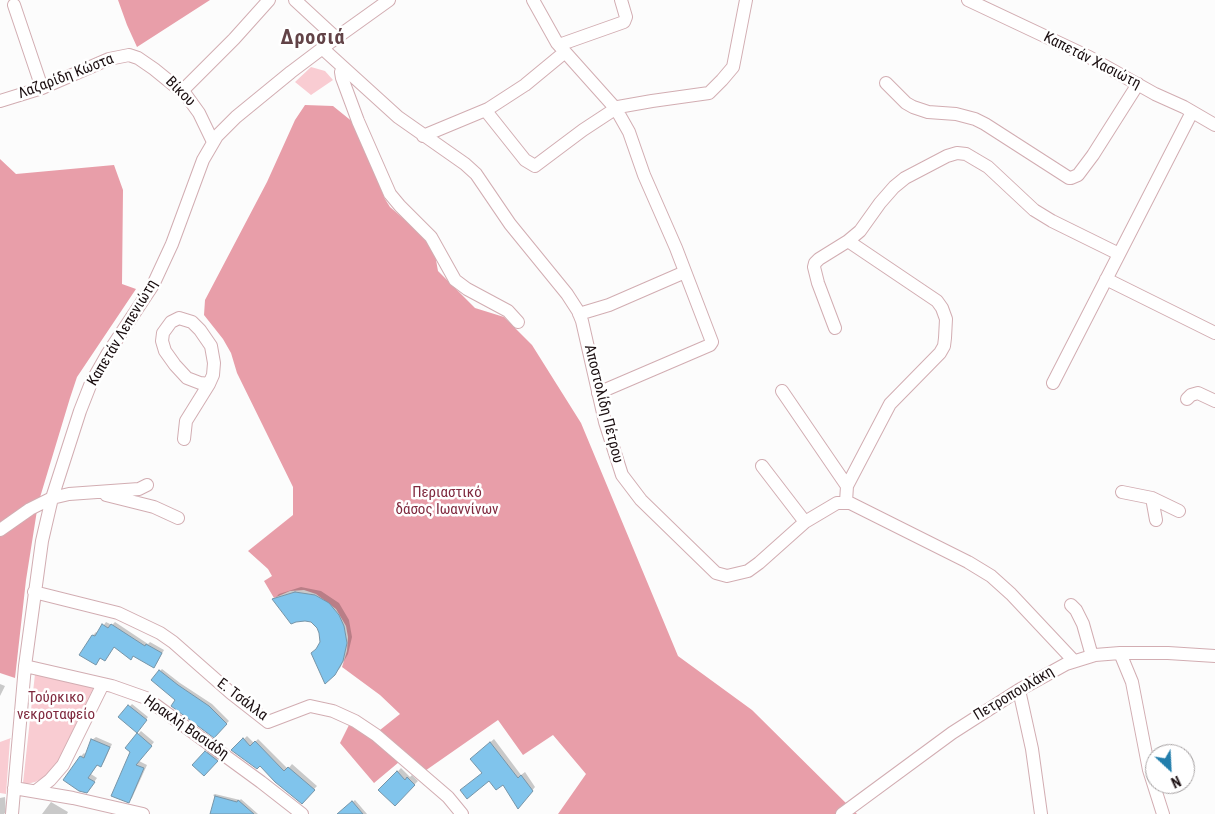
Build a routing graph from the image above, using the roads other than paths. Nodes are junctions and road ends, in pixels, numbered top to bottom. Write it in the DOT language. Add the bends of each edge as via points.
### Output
graph roads {
  1 [pos="269,0"];
  2 [pos="295,0"];
  3 [pos="389,0"];
  4 [pos="533,0"];
  5 [pos="621,0"];
  6 [pos="746,0"];
  7 [pos="968,0"];
  8 [pos="14,6"];
  9 [pos="996,6"];
  10 [pos="336,38"];
  11 [pos="322,48"];
  12 [pos="562,48"];
  13 [pos="132,56"];
  14 [pos="343,67"];
  15 [pos="886,83"];
  16 [pos="1138,84"];
  17 [pos="42,88"];
  18 [pos="182,91"];
  19 [pos="0,101"];
  20 [pos="616,109"];
  21 [pos="486,111"];
  22 [pos="1192,112"];
  23 [pos="1215,125"];
  24 [pos="423,136"];
  25 [pos="213,142"];
  26 [pos="848,241"];
  27 [pos="1119,254"];
  28 [pos="685,272"];
  29 [pos="1106,279"];
  30 [pos="579,314"];
  31 [pos="518,322"];
  32 [pos="835,328"];
  33 [pos="1215,334"];
  34 [pos="1053,383"];
  35 [pos="209,384"];
  36 [pos="782,391"];
  37 [pos="598,392"];
  38 [pos="1187,399"];
  39 [pos="1215,401"];
  40 [pos="184,439"];
  41 [pos="762,466"];
  42 [pos="147,485"];
  43 [pos="847,486"];
  44 [pos="93,492"];
  45 [pos="1122,492"];
  46 [pos="52,498"];
  47 [pos="1152,498"];
  48 [pos="846,502"];
  49 [pos="1180,511"];
  50 [pos="178,518"];
  51 [pos="1156,520"];
  52 [pos="805,522"];
  53 [pos="0,530"];
  54 [pos="34,592"];
  55 [pos="1071,605"];
  56 [pos="1120,653"];
  57 [pos="1092,656"];
  58 [pos="1215,656"];
  59 [pos="1074,661"];
  60 [pos="26,666"];
  61 [pos="103,684"];
  62 [pos="1019,690"];
  63 [pos="14,788"];
  64 [pos="36,791"];
  65 [pos="12,814"];
  66 [pos="144,814"];
  67 [pos="302,814"];
  68 [pos="462,814"];
  69 [pos="842,814"];
  70 [pos="1041,814"];
  71 [pos="1163,814"];
  1 -- 18 [label="street"];
  2 -- 10 [label="street"];
  3 -- 10 [label="street, Καπετάν Λεπενιώτη"];
  4 -- 12 [label="street"];
  5 -- 12 [label="street" via="626,17 624,22"];
  6 -- 20 [label="street" via="731,71 711,92"];
  7 -- 9 [label="street, Καπετάν Χασιώτη"];
  8 -- 17 [label="street"];
  9 -- 16 [label="street, Καπετάν Χασιώτη"];
  10 -- 11 [label="street, Καπετάν Λεπενιώτη"];
  11 -- 14 [label="street, Αποστολίδη Πέτρου"];
  11 -- 25 [label="street, Καπετάν Λεπενιώτη" via="236,117"];
  12 -- 20 [label="street"];
  12 -- 21 [label="street" via="513,94"];
  13 -- 17 [label="street, Λαζαρίδη Κώστα" via="109,59"];
  13 -- 18 [label="street, Βίκου" via="154,68"];
  14 -- 24 [label="street, Αποστολίδη Πέτρου"];
  14 -- 31 [label="street" via="342,78 355,112 395,200 431,236 455,280 508,311"];
  15 -- 16 [label="street" via="913,107 975,119 1068,178 1078,174 1093,155"];
  16 -- 22 [label="street, Καπετάν Χασιώτη"];
  17 -- 19 [label="street, Λαζαρίδη Κώστα"];
  18 -- 25 [label="street, Βίκου" via="200,113"];
  20 -- 21 [label="street" via="535,166 525,160"];
  20 -- 28 [label="street" via="632,138"];
  21 -- 24 [label="street"];
  22 -- 23 [label="street, Καπετάν Χασιώτη"];
  22 -- 27 [label="street"];
  24 -- 30 [label="street, Αποστολίδη Πέτρου" via="476,174"];
  25 -- 46 [label="street, Καπετάν Λεπενιώτη" via="157,277 91,383"];
  26 -- 27 [label="street" via="900,181 947,156 962,153 981,161 1044,217"];
  26 -- 32 [label="street" via="815,263 814,267"];
  26 -- 43 [label="street" via="937,302 944,312 946,329 940,354 890,404"];
  27 -- 29 [label="street"];
  28 -- 30 [label="street" via="609,305"];
  28 -- 37 [label="street" via="712,342 710,345"];
  29 -- 33 [label="street"];
  29 -- 34 [label="street"];
  30 -- 37 [label="street, Αποστολίδη Πέτρου"];
  35 -- 35 [label="street" via="214,369 211,346 196,326 179,318 164,333 165,351 187,378"];
  35 -- 40 [label="street" via="186,421"];
  36 -- 43 [label="street"];
  37 -- 52 [label="street, Αποστολίδη Πέτρου" via="610,442 626,482 718,575 732,575 752,568"];
  38 -- 39 [label="street" via="1198,393"];
  41 -- 52 [label="street"];
  42 -- 44 [label="street" via="139,489"];
  43 -- 48 [label="street"];
  44 -- 46 [label="street"];
  44 -- 50 [label="street" via="154,507"];
  45 -- 47 [label="street"];
  46 -- 53 [label="street"];
  46 -- 54 [label="street, Καπετάν Λεπενιώτη"];
  47 -- 49 [label="street"];
  47 -- 51 [label="street"];
  48 -- 52 [label="street, Αποστολίδη Πέτρου" via="837,503"];
  48 -- 59 [label="street" via="991,576"];
  54 -- 60 [label="street, Καπετάν Λεπενιώτη"];
  54 -- 68 [label="street, Ε. Τσάλλα" via="118,613 160,633 266,720 272,721 310,706 333,711 355,721 448,797"];
  55 -- 57 [label="street" via="1083,624"];
  56 -- 57 [label="street, Πετροπουλάκη"];
  56 -- 58 [label="street, Πετροπουλάκη"];
  56 -- 71 [label="street" via="1132,682 1149,770"];
  57 -- 59 [label="street, Πετροπουλάκη"];
  59 -- 62 [label="street, Πετροπουλάκη"];
  60 -- 61 [label="street, Ηρακλή Βασιάδη"];
  60 -- 63 [label="street, Καπετάν Λεπενιώτη"];
  61 -- 64 [label="street" via="62,765"];
  61 -- 67 [label="street, Ηρακλή Βασιάδη" via="152,702"];
  62 -- 69 [label="street, Πετροπουλάκη" via="952,733"];
  62 -- 70 [label="street"];
  63 -- 64 [label="street"];
  63 -- 65 [label="street, Καπετάν Λεπενιώτη"];
  64 -- 66 [label="street"];
}
